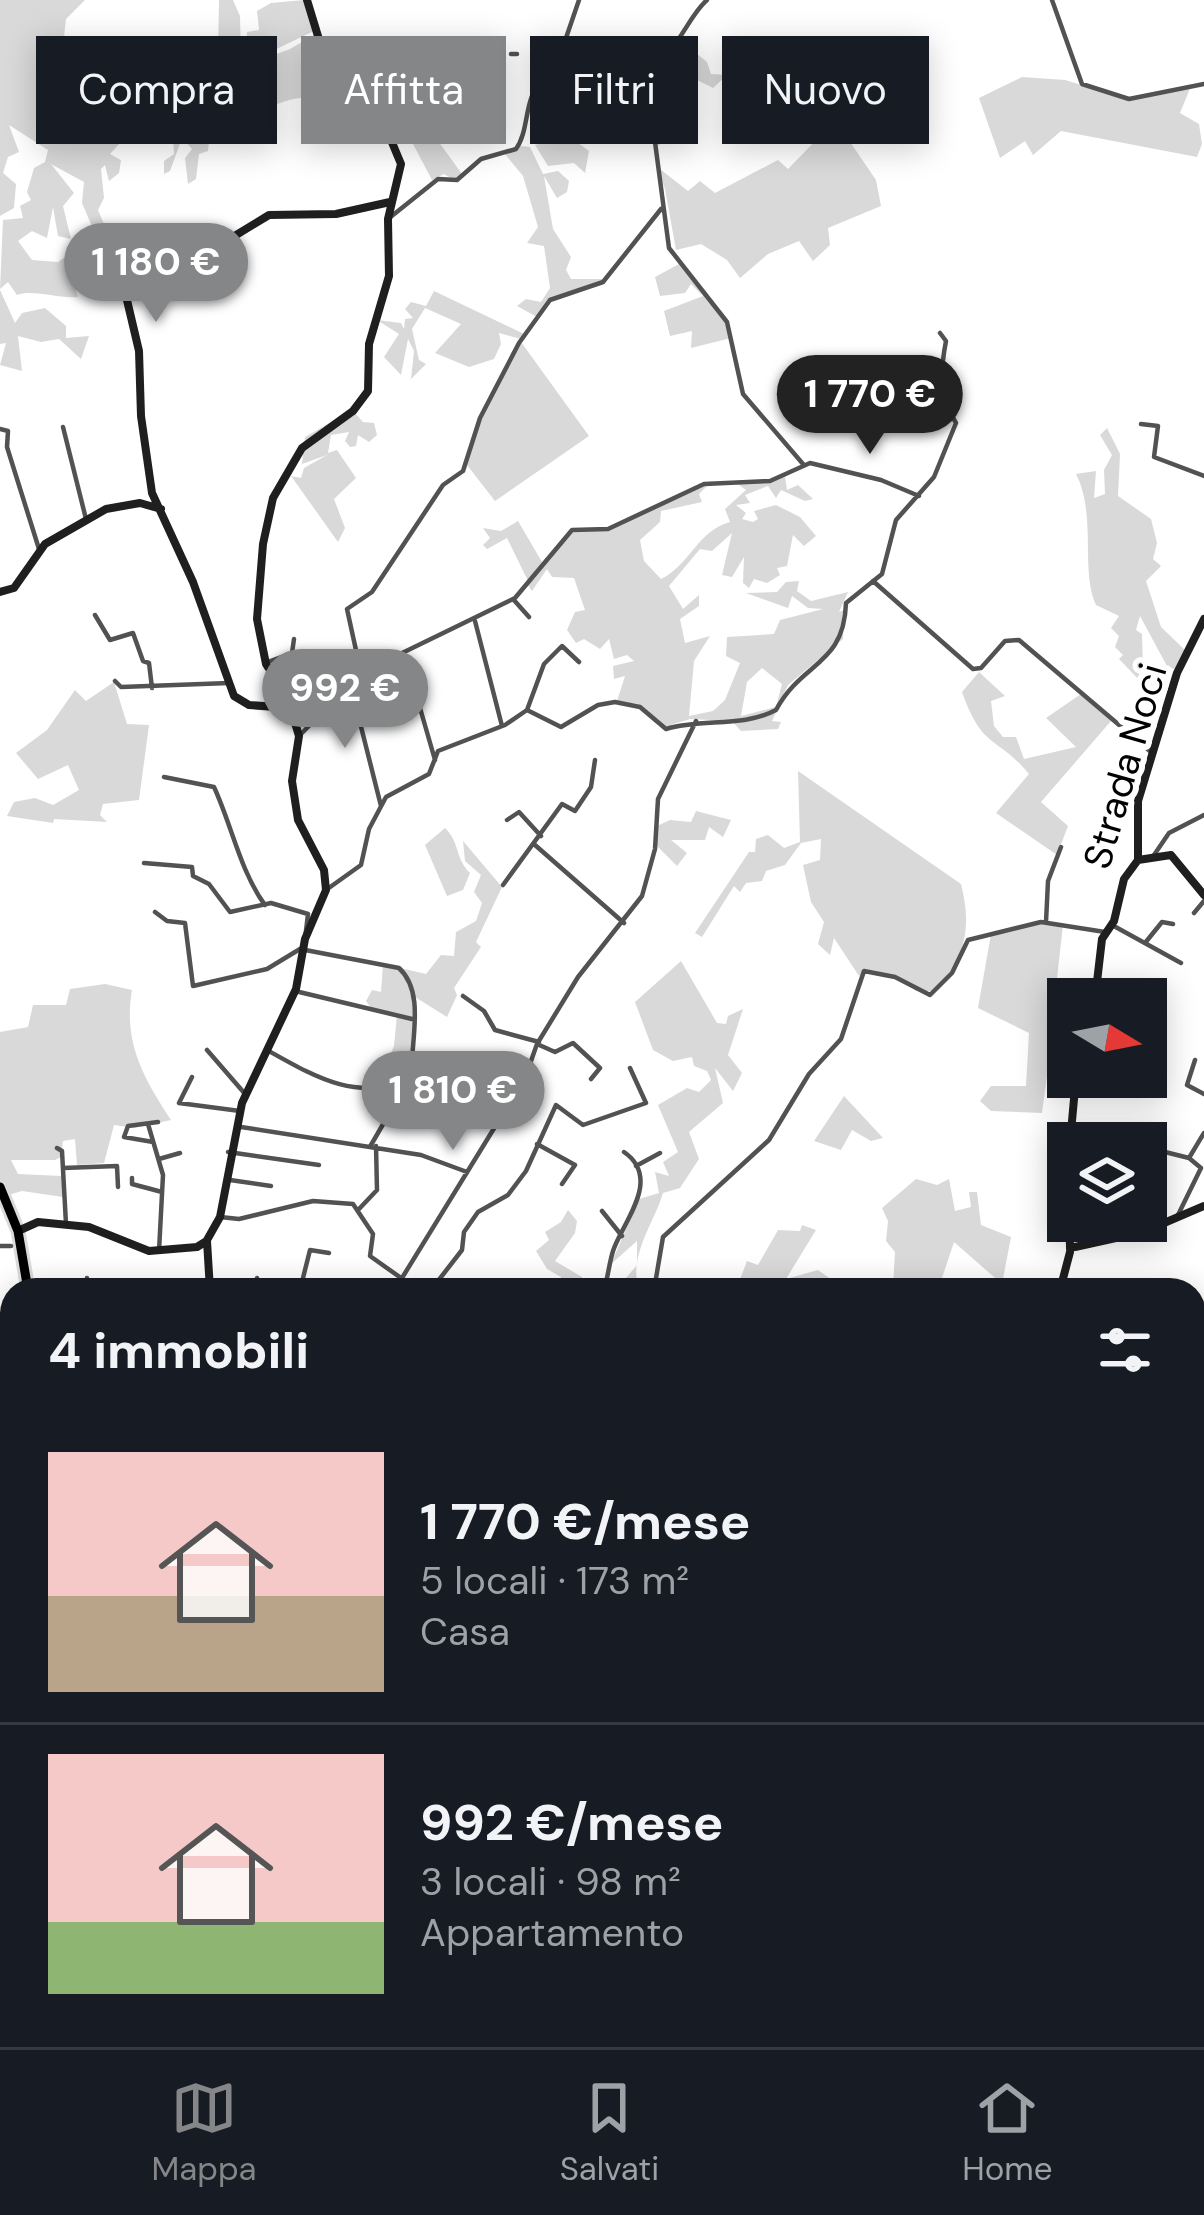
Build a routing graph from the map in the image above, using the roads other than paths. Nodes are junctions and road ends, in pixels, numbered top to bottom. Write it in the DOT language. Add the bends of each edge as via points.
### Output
graph roads {
  1 [pos="307,0"];
  2 [pos="579,0"];
  3 [pos="706,0"];
  4 [pos="1052,0"];
  5 [pos="567,36"];
  6 [pos="680,36"];
  7 [pos="1204,83"];
  8 [pos="530,106"];
  9 [pos="655,144"];
  10 [pos="391,202"];
  11 [pos="662,209"];
  12 [pos="388,219"];
  13 [pos="940,334"];
  14 [pos="1141,424"];
  15 [pos="63,427"];
  16 [pos="0,429"];
  17 [pos="802,464"];
  18 [pos="1204,476"];
  19 [pos="153,495"];
  20 [pos="919,496"];
  21 [pos="134,504"];
  22 [pos="161,509"];
  23 [pos="87,524"];
  24 [pos="40,549"];
  25 [pos="882,574"];
  26 [pos="873,581"];
  27 [pos="884,590"];
  28 [pos="0,592"];
  29 [pos="514,599"];
  30 [pos="95,615"];
  31 [pos="529,617"];
  32 [pos="475,619"];
  33 [pos="1204,619"];
  34 [pos="294,639"];
  35 [pos="579,662"];
  36 [pos="265,663"];
  37 [pos="361,673"];
  38 [pos="115,681"];
  39 [pos="229,683"];
  40 [pos="350,683"];
  41 [pos="152,688"];
  42 [pos="418,701"];
  43 [pos="290,708"];
  44 [pos="527,710"];
  45 [pos="696,721"];
  46 [pos="502,726"];
  47 [pos="299,736"];
  48 [pos="1153,753"];
  49 [pos="435,760"];
  50 [pos="595,760"];
  51 [pos="164,776"];
  52 [pos="381,806"];
  53 [pos="1204,815"];
  54 [pos="508,820"];
  55 [pos="541,836"];
  56 [pos="1161,844"];
  57 [pos="535,845"];
  58 [pos="1061,847"];
  59 [pos="1171,855"];
  60 [pos="1153,856"];
  61 [pos="1138,860"];
  62 [pos="144,863"];
  63 [pos="503,885"];
  64 [pos="326,890"];
  65 [pos="1204,898"];
  66 [pos="265,905"];
  67 [pos="155,912"];
  68 [pos="1194,913"];
  69 [pos="1046,922"];
  70 [pos="624,923"];
  71 [pos="1173,924"];
  72 [pos="1109,929"];
  73 [pos="1145,943"];
  74 [pos="304,944"];
  75 [pos="1181,963"];
  76 [pos="1099,978"];
  77 [pos="295,992"];
  78 [pos="464,996"];
  79 [pos="413,1019"];
  80 [pos="538,1043"];
  81 [pos="266,1049"];
  82 [pos="207,1050"];
  83 [pos="1195,1060"];
  84 [pos="630,1068"];
  85 [pos="192,1077"];
  86 [pos="591,1078"];
  87 [pos="412,1079"];
  88 [pos="1204,1094"];
  89 [pos="245,1095"];
  90 [pos="436,1101"];
  91 [pos="239,1111"];
  92 [pos="158,1122"];
  93 [pos="148,1124"];
  94 [pos="429,1124"];
  95 [pos="235,1126"];
  96 [pos="1204,1133"];
  97 [pos="153,1142"];
  98 [pos="537,1144"];
  99 [pos="374,1146"];
  100 [pos="57,1148"];
  101 [pos="229,1152"];
  102 [pos="1167,1152"];
  103 [pos="180,1153"];
  104 [pos="624,1153"];
  105 [pos="660,1153"];
  106 [pos="1190,1158"];
  107 [pos="158,1159"];
  108 [pos="319,1165"];
  109 [pos="636,1166"];
  110 [pos="63,1168"];
  111 [pos="467,1172"];
  112 [pos="132,1178"];
  113 [pos="224,1179"];
  114 [pos="562,1184"];
  115 [pos="271,1186"];
  116 [pos="0,1187"];
  117 [pos="118,1187"];
  118 [pos="162,1192"];
  119 [pos="1204,1206"];
  120 [pos="359,1209"];
  121 [pos="602,1211"];
  122 [pos="220,1217"];
  123 [pos="1176,1221"];
  124 [pos="66,1224"];
  125 [pos="622,1236"];
  126 [pos="206,1240"];
  127 [pos="1075,1242"];
  128 [pos="15,1245"];
  129 [pos="1075,1247"];
  130 [pos="159,1251"];
  131 [pos="329,1253"];
  132 [pos="25,1278"];
  133 [pos="209,1278"];
  134 [pos="303,1278"];
  135 [pos="402,1278"];
  136 [pos="440,1278"];
  137 [pos="607,1278"];
  138 [pos="656,1278"];
  139 [pos="1064,1278"];
  1 -- 10 [label="street" via="328,69 400,155"];
  2 -- 5 [label="street"];
  3 -- 6 [label="street"];
  4 -- 7 [label="street" via="1082,84 1129,99"];
  8 -- 12 [label="street" via="516,149 487,157 458,180 438,178"];
  9 -- 11 [label="street"];
  10 -- 12 [label="street"];
  10 -- 19 [label="street" via="336,214 269,214 182,268 122,279 140,351"];
  11 -- 17 [label="street" via="669,248 727,322 741,389"];
  11 -- 37 [label="street" via="603,281 550,300 519,343 463,470 443,484 372,592 347,609"];
  12 -- 36 [label="street" via="390,269 369,344 368,391 308,442 273,498 256,608"];
  13 -- 20 [label="street" via="944,400 956,423"];
  14 -- 18 [label="street" via="1157,426 1154,457"];
  15 -- 23 [label="street"];
  16 -- 24 [label="street" via="8,431"];
  17 -- 20 [label="street"];
  17 -- 29 [label="street" via="770,482 704,484 608,529 572,530"];
  19 -- 21 [label="street"];
  19 -- 22 [label="street"];
  20 -- 25 [label="street" via="896,520"];
  21 -- 22 [label="street"];
  21 -- 23 [label="street" via="112,506"];
  22 -- 39 [label="street"];
  23 -- 24 [label="street"];
  24 -- 28 [label="street" via="14,587"];
  25 -- 26 [label="street"];
  25 -- 27 [label="street"];
  26 -- 27 [label="street"];
  26 -- 45 [label="street" via="846,603 845,637 790,685 776,710 742,722"];
  27 -- 48 [label="street" via="973,669 1005,641 1019,640"];
  29 -- 31 [label="street"];
  29 -- 32 [label="street"];
  30 -- 41 [label="street" via="110,640 133,633"];
  32 -- 37 [label="street"];
  32 -- 46 [label="street"];
  33 -- 48 [label="street, Strada Noci" via="1177,673"];
  34 -- 36 [label="street" via="292,653"];
  35 -- 44 [label="street" via="562,646 544,664"];
  36 -- 43 [label="street"];
  37 -- 40 [label="street"];
  38 -- 41 [label="street"];
  39 -- 41 [label="street"];
  39 -- 43 [label="street" via="241,703"];
  40 -- 47 [label="street"];
  40 -- 52 [label="street"];
  42 -- 49 [label="street"];
  43 -- 47 [label="street"];
  44 -- 45 [label="street" via="561,727 615,702 640,707 661,728"];
  44 -- 46 [label="street"];
  45 -- 70 [label="street" via="661,792 655,849"];
  46 -- 49 [label="street" via="448,745"];
  47 -- 64 [label="street" via="292,782 298,820"];
  48 -- 61 [label="street, Strada Noci" via="1138,801"];
  49 -- 52 [label="street" via="429,774"];
  50 -- 55 [label="street" via="591,787 575,811 562,804"];
  51 -- 66 [label="street" via="214,787"];
  52 -- 64 [label="street" via="361,865"];
  53 -- 56 [label="street"];
  54 -- 55 [label="street" via="519,812"];
  55 -- 57 [label="street"];
  56 -- 59 [label="street"];
  56 -- 60 [label="street"];
  57 -- 63 [label="street"];
  57 -- 70 [label="street"];
  58 -- 69 [label="street" via="1048,881"];
  59 -- 60 [label="street"];
  59 -- 65 [label="street"];
  60 -- 61 [label="street"];
  61 -- 72 [label="street, Strada Noci"];
  62 -- 66 [label="street" via="192,867 230,912"];
  64 -- 74 [label="street"];
  65 -- 68 [label="street"];
  66 -- 74 [label="street" via="308,914"];
  67 -- 74 [label="street" via="185,922 193,986 267,969"];
  69 -- 72 [label="street"];
  69 -- 138 [label="street" via="968,940 952,973 929,995 895,977 861,974 842,1039 809,1074 769,1140 663,1237"];
  70 -- 80 [label="street"];
  71 -- 73 [label="street" via="1162,922"];
  72 -- 73 [label="street"];
  72 -- 76 [label="street, Strada Noci"];
  73 -- 75 [label="street"];
  74 -- 77 [label="street"];
  74 -- 79 [label="street" via="399,968 410,982"];
  77 -- 79 [label="street"];
  77 -- 81 [label="street"];
  78 -- 80 [label="street" via="496,1030"];
  79 -- 87 [label="street"];
  80 -- 86 [label="street" via="555,1052 573,1043 600,1068"];
  80 -- 111 [label="street"];
  81 -- 87 [label="street" via="366,1091"];
  81 -- 89 [label="street"];
  82 -- 89 [label="street"];
  83 -- 88 [label="street" via="1187,1085"];
  84 -- 98 [label="street" via="644,1105 583,1125 556,1105"];
  85 -- 91 [label="street" via="179,1103"];
  87 -- 90 [label="street"];
  89 -- 91 [label="street"];
  91 -- 95 [label="street"];
  92 -- 93 [label="street"];
  93 -- 97 [label="street"];
  93 -- 97 [label="street" via="128,1126 124,1137"];
  94 -- 99 [label="street" via="388,1114"];
  95 -- 99 [label="street"];
  95 -- 101 [label="street"];
  96 -- 106 [label="street"];
  97 -- 107 [label="street"];
  98 -- 114 [label="street" via="576,1166"];
  98 -- 136 [label="street" via="508,1195 478,1212"];
  99 -- 111 [label="street"];
  99 -- 120 [label="street" via="378,1186"];
  100 -- 110 [label="street"];
  101 -- 108 [label="street"];
  101 -- 113 [label="street"];
  102 -- 106 [label="street"];
  103 -- 107 [label="street"];
  104 -- 109 [label="street"];
  105 -- 109 [label="street"];
  106 -- 123 [label="street" via="1202,1166"];
  107 -- 118 [label="street"];
  109 -- 125 [label="street" via="638,1198"];
  110 -- 117 [label="street" via="116,1166"];
  110 -- 124 [label="street"];
  111 -- 135 [label="street"];
  112 -- 118 [label="street"];
  113 -- 115 [label="street"];
  113 -- 122 [label="street"];
  116 -- 128 [label="main road"];
  118 -- 130 [label="street"];
  119 -- 123 [label="street"];
  120 -- 122 [label="street" via="317,1200"];
  120 -- 135 [label="street" via="373,1234 370,1256"];
  121 -- 125 [label="street"];
  122 -- 126 [label="street"];
  123 -- 129 [label="street"];
  124 -- 128 [label="street" via="38,1222"];
  124 -- 130 [label="street"];
  125 -- 137 [label="street"];
  126 -- 130 [label="street"];
  126 -- 133 [label="street"];
  127 -- 129 [label="street"];
  128 -- 132 [label="main road"];
  129 -- 139 [label="street"];
  131 -- 134 [label="street" via="310,1250"];
}
